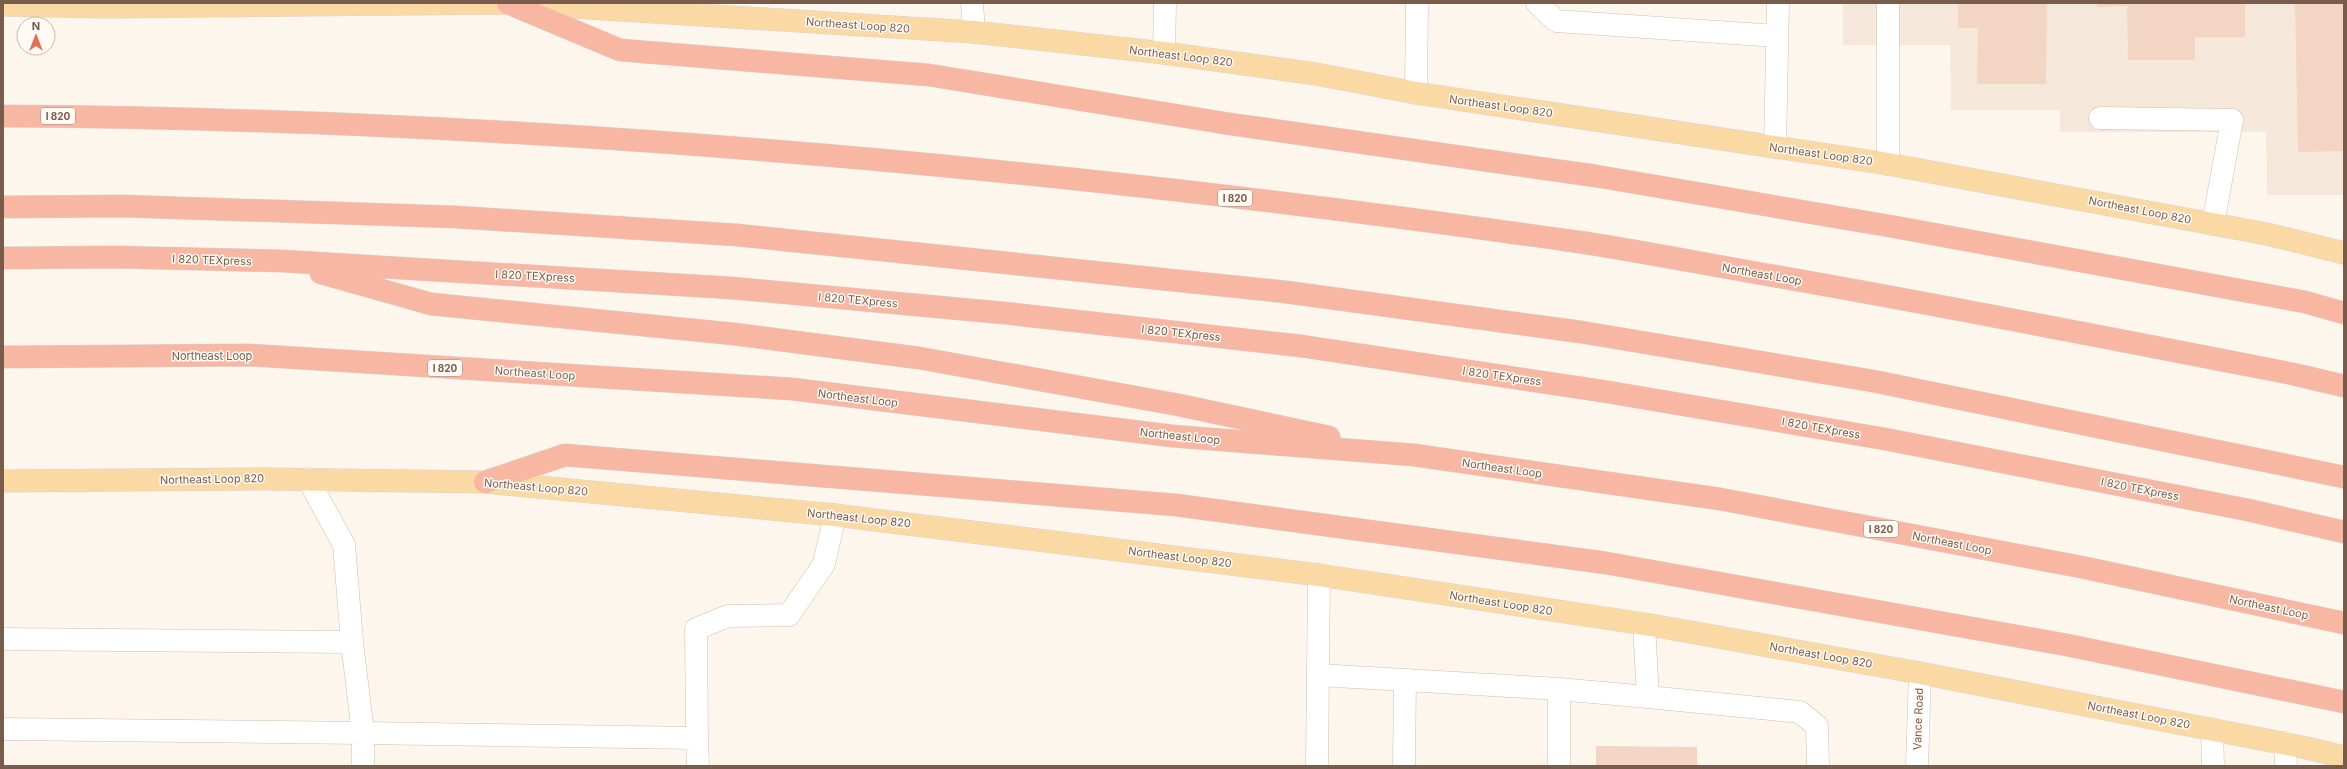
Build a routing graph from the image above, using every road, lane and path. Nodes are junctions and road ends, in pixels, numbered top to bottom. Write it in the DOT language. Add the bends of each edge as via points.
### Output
graph roads {
  1 [pos="508,3"];
  2 [pos="972,3"];
  3 [pos="1165,3"];
  4 [pos="1417,3"];
  5 [pos="1537,3"];
  6 [pos="1778,3"];
  7 [pos="1888,3"];
  8 [pos="3,5"];
  9 [pos="104,5"];
  10 [pos="974,32"];
  11 [pos="1777,36"];
  12 [pos="1164,53"];
  13 [pos="1416,93"];
  14 [pos="3,116"];
  15 [pos="2100,118"];
  16 [pos="1775,147"];
  17 [pos="1888,164"];
  18 [pos="3,207"];
  19 [pos="2213,224"];
  20 [pos="2344,253"];
  21 [pos="3,258"];
  22 [pos="282,261"];
  23 [pos="2344,313"];
  24 [pos="3,356"];
  25 [pos="2344,386"];
  26 [pos="1414,455"];
  27 [pos="2344,477"];
  28 [pos="308,479"];
  29 [pos="3,481"];
  30 [pos="485,482"];
  31 [pos="835,515"];
  32 [pos="2344,532"];
  33 [pos="1319,575"];
  34 [pos="2344,623"];
  35 [pos="1644,625"];
  36 [pos="3,639"];
  37 [pos="352,642"];
  38 [pos="1920,673"];
  39 [pos="1318,675"];
  40 [pos="1406,681"];
  41 [pos="1559,689"];
  42 [pos="1648,697"];
  43 [pos="2344,702"];
  44 [pos="3,729"];
  45 [pos="2212,729"];
  46 [pos="363,733"];
  47 [pos="697,738"];
  48 [pos="2285,743"];
  49 [pos="2344,757"];
  50 [pos="363,766"];
  51 [pos="698,766"];
  52 [pos="1317,766"];
  53 [pos="1404,766"];
  54 [pos="1558,766"];
  55 [pos="1818,766"];
  56 [pos="1917,766"];
  57 [pos="2213,766"];
  58 [pos="2286,766"];
  1 -- 9 [label="main road, Northeast Loop 820"];
  1 -- 10 [label="main road, Northeast Loop 820"];
  1 -- 23 [label="highway" via="620,50 929,75 1230,124 1596,176 1895,227 2305,302"];
  2 -- 10 [label="street"];
  3 -- 12 [label="street"];
  4 -- 13 [label="street"];
  5 -- 11 [label="street" via="1556,21"];
  6 -- 11 [label="street"];
  7 -- 17 [label="street"];
  8 -- 9 [label="main road, Northeast Loop 820"];
  10 -- 12 [label="main road, Northeast Loop 820"];
  11 -- 16 [label="street"];
  12 -- 13 [label="main road, Northeast Loop 820" via="1316,74"];
  13 -- 16 [label="main road, Northeast Loop 820"];
  14 -- 25 [label="highway, Northeast Loop / I 820" via="450,128 740,148 1050,177 1294,205 1598,245 1905,299"];
  15 -- 19 [label="street" via="2232,120"];
  16 -- 17 [label="main road, Northeast Loop 820"];
  17 -- 19 [label="main road, Northeast Loop 820"];
  18 -- 27 [label="highway" via="122,206 495,219 737,235 1278,291 1580,332 1873,381"];
  19 -- 20 [label="main road, Northeast Loop 820"];
  21 -- 22 [label="highway, I 820 TEXpress" via="115,257"];
  22 -- 26 [label="highway" via="431,304 734,334 919,358 1179,405"];
  22 -- 32 [label="highway, I 820 TEXpress" via="732,288 1004,313 1301,346 1602,390 1877,438 2248,510"];
  24 -- 26 [label="highway, Northeast Loop / I 820" via="249,355 792,389 1172,436"];
  26 -- 34 [label="highway, Northeast Loop / I 820" via="1720,499 2081,567"];
  28 -- 29 [label="main road, Northeast Loop 820"];
  28 -- 30 [label="main road, Northeast Loop 820"];
  28 -- 37 [label="street" via="344,545"];
  30 -- 31 [label="main road, Northeast Loop 820"];
  30 -- 43 [label="highway" via="565,455 1176,505 1614,565 2067,645"];
  31 -- 33 [label="main road, Northeast Loop 820"];
  31 -- 47 [label="street" via="824,564 789,615 728,616 696,629"];
  33 -- 35 [label="main road, Northeast Loop 820"];
  33 -- 39 [label="street"];
  35 -- 38 [label="main road, Northeast Loop 820"];
  35 -- 42 [label="street"];
  36 -- 37 [label="street"];
  37 -- 46 [label="street"];
  38 -- 45 [label="main road, Northeast Loop 820"];
  38 -- 56 [label="street, Vance Road"];
  39 -- 40 [label="street"];
  39 -- 52 [label="street"];
  40 -- 41 [label="street"];
  40 -- 53 [label="street"];
  41 -- 42 [label="street"];
  41 -- 54 [label="street"];
  42 -- 55 [label="street" via="1800,712 1817,726"];
  44 -- 46 [label="street"];
  45 -- 48 [label="main road, Northeast Loop 820"];
  45 -- 57 [label="street"];
  46 -- 47 [label="street"];
  46 -- 50 [label="street"];
  47 -- 51 [label="street"];
  48 -- 49 [label="main road, Northeast Loop 820"];
  48 -- 58 [label="street"];
}
